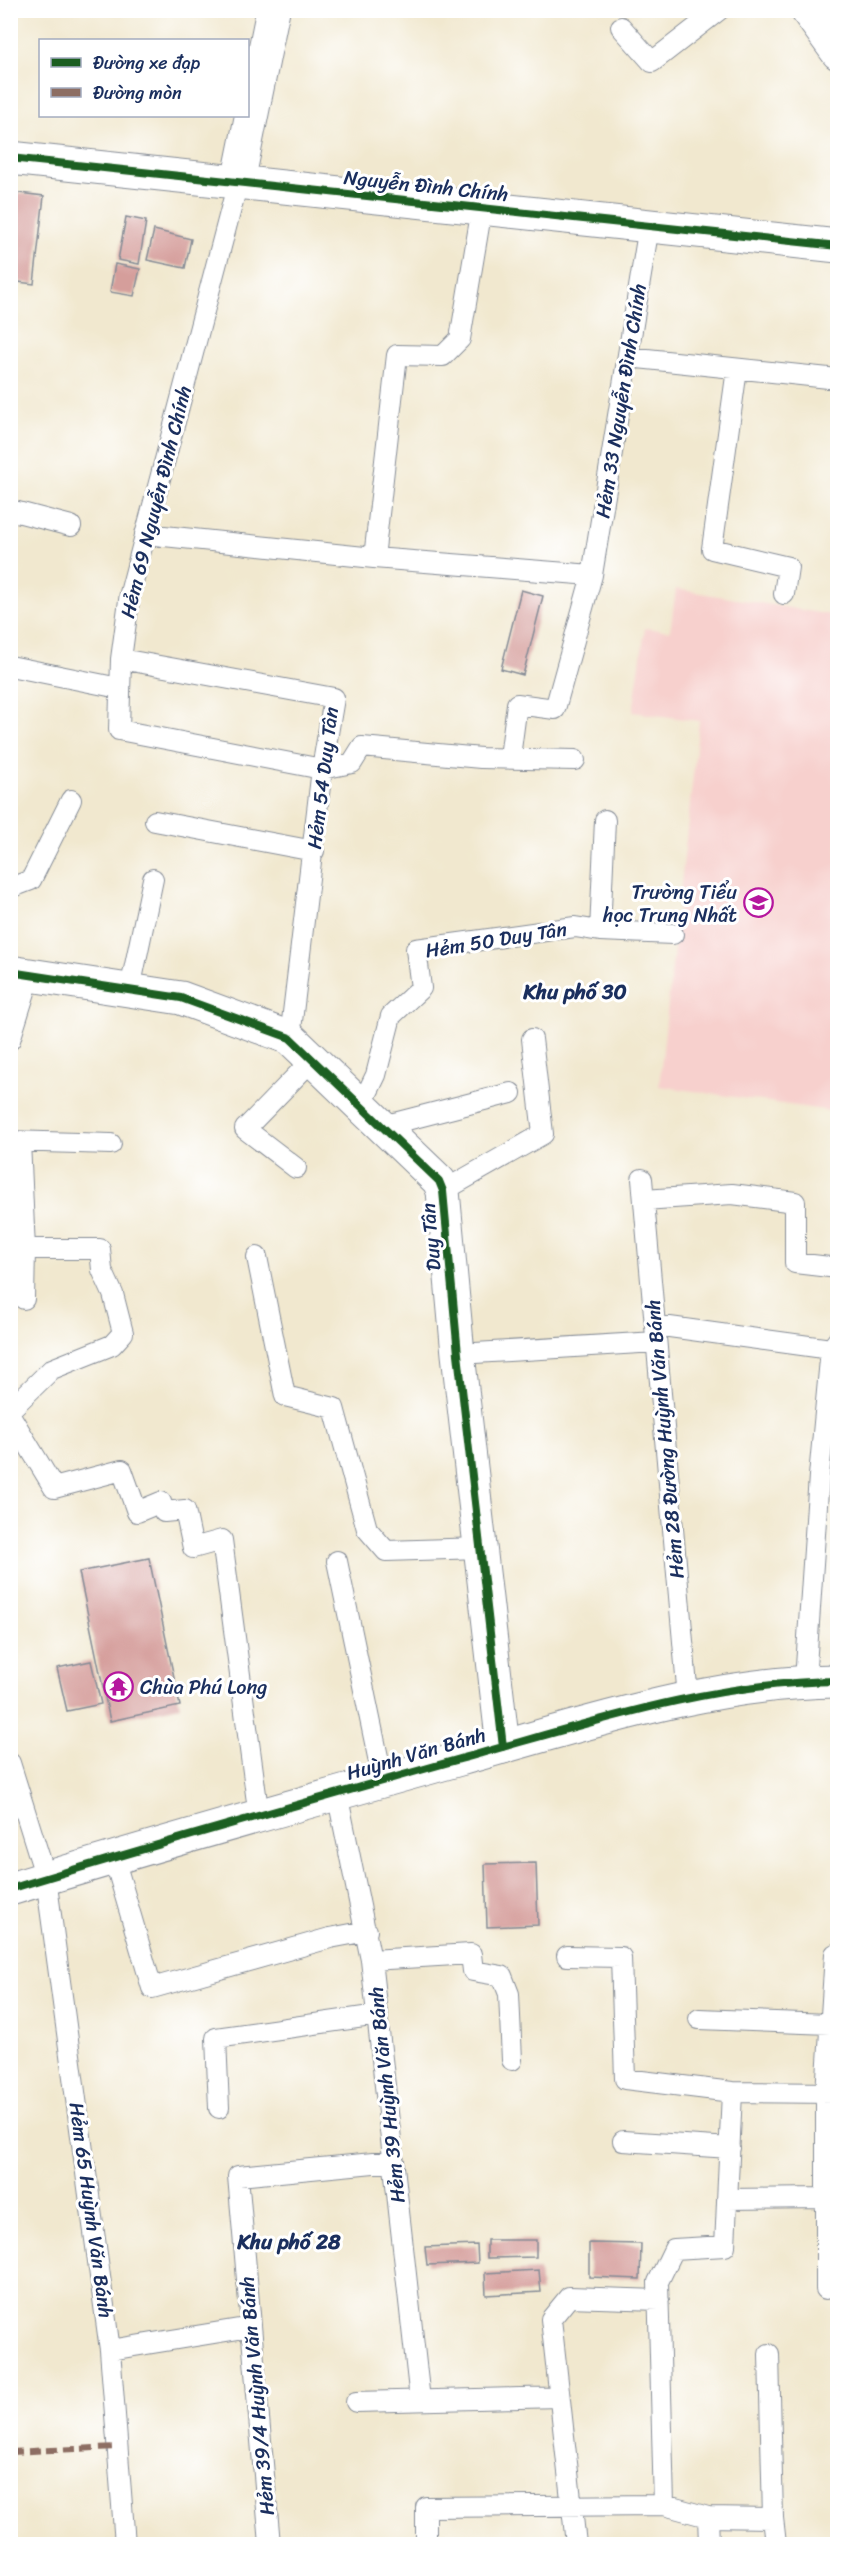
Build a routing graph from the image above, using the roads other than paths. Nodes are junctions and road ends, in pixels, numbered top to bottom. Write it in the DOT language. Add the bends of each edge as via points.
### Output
graph roads {
  1 [pos="273,10"];
  2 [pos="719,10"];
  3 [pos="807,10"];
  4 [pos="621,27"];
  5 [pos="837,53"];
  6 [pos="10,158"];
  7 [pos="238,182"];
  8 [pos="482,208"];
  9 [pos="649,226"];
  10 [pos="837,246"];
  11 [pos="628,357"];
  12 [pos="737,369"];
  13 [pos="837,380"];
  14 [pos="10,510"];
  15 [pos="71,526"];
  16 [pos="145,534"];
  17 [pos="374,558"];
  18 [pos="592,575"];
  19 [pos="784,594"];
  20 [pos="121,659"];
  21 [pos="10,666"];
  22 [pos="119,688"];
  23 [pos="510,757"];
  24 [pos="575,760"];
  25 [pos="322,769"];
  26 [pos="70,800"];
  27 [pos="605,820"];
  28 [pos="155,821"];
  29 [pos="314,851"];
  30 [pos="153,879"];
  31 [pos="10,888"];
  32 [pos="600,931"];
  33 [pos="673,934"];
  34 [pos="20,974"];
  35 [pos="130,989"];
  36 [pos="532,1039"];
  37 [pos="10,1040"];
  38 [pos="301,1048"];
  39 [pos="511,1093"];
  40 [pos="372,1116"];
  41 [pos="15,1141"];
  42 [pos="111,1144"];
  43 [pos="296,1168"];
  44 [pos="642,1179"];
  45 [pos="443,1191"];
  46 [pos="644,1200"];
  47 [pos="25,1249"];
  48 [pos="257,1257"];
  49 [pos="837,1268"];
  50 [pos="24,1299"];
  51 [pos="655,1334"];
  52 [pos="834,1345"];
  53 [pos="458,1354"];
  54 [pos="10,1410"];
  55 [pos="10,1415"];
  56 [pos="480,1548"];
  57 [pos="337,1561"];
  58 [pos="805,1681"];
  59 [pos="837,1681"];
  60 [pos="688,1698"];
  61 [pos="502,1747"];
  62 [pos="10,1763"];
  63 [pos="383,1780"];
  64 [pos="337,1793"];
  65 [pos="259,1816"];
  66 [pos="114,1857"];
  67 [pos="46,1878"];
  68 [pos="10,1889"];
  69 [pos="367,1931"];
  70 [pos="835,1954"];
  71 [pos="567,1956"];
  72 [pos="371,1960"];
  73 [pos="378,2015"];
  74 [pos="699,2019"];
  75 [pos="830,2024"];
  76 [pos="512,2060"];
  77 [pos="732,2092"];
  78 [pos="832,2093"];
  79 [pos="219,2108"];
  80 [pos="623,2141"];
  81 [pos="730,2148"];
  82 [pos="394,2161"];
  83 [pos="825,2198"];
  84 [pos="727,2199"];
  85 [pos="826,2289"];
  86 [pos="659,2300"];
  87 [pos="251,2327"];
  88 [pos="110,2350"];
  89 [pos="769,2354"];
  90 [pos="559,2397"];
  91 [pos="420,2400"];
  92 [pos="356,2402"];
  93 [pos="571,2505"];
  94 [pos="664,2505"];
  95 [pos="708,2517"];
  96 [pos="773,2518"];
  97 [pos="125,2544"];
  98 [pos="270,2544"];
  99 [pos="426,2544"];
  100 [pos="576,2544"];
  101 [pos="710,2544"];
  102 [pos="776,2544"];
  1 -- 7 [label="street"];
  2 -- 4 [label="lane" via="652,62"];
  3 -- 5 [label="street"];
  6 -- 7 [label="street, Nguyễn Đình Chính"];
  7 -- 8 [label="street, Nguyễn Đình Chính"];
  7 -- 16 [label="lane, Hẻm 69 Nguyễn Đình Chính"];
  8 -- 9 [label="street, Nguyễn Đình Chính"];
  8 -- 17 [label="lane" via="460,339 443,356 397,355"];
  9 -- 10 [label="street, Nguyễn Đình Chính"];
  9 -- 11 [label="lane, Hẻm 33 Nguyễn Đình Chính"];
  11 -- 12 [label="lane"];
  11 -- 18 [label="lane, Hẻm 33 Nguyễn Đình Chính"];
  12 -- 13 [label="lane"];
  12 -- 19 [label="lane" via="712,549 788,567"];
  14 -- 15 [label="lane"];
  16 -- 17 [label="lane"];
  16 -- 20 [label="lane, Hẻm 69 Nguyễn Đình Chính" via="130,593"];
  17 -- 18 [label="lane"];
  18 -- 23 [label="lane, Hẻm 33 Nguyễn Đình Chính" via="555,709 517,704"];
  20 -- 22 [label="lane, Hẻm 69 Nguyễn Đình Chính"];
  20 -- 25 [label="lane, Hẻm 54 Duy Tân" via="334,698"];
  21 -- 22 [label="lane"];
  22 -- 25 [label="lane, Hẻm 69 Nguyễn Đình Chính" via="119,730"];
  23 -- 24 [label="lane"];
  23 -- 25 [label="lane" via="362,747 352,763"];
  25 -- 29 [label="lane, Hẻm 54 Duy Tân"];
  26 -- 31 [label="lane" via="30,880"];
  27 -- 32 [label="lane"];
  28 -- 29 [label="lane"];
  29 -- 38 [label="lane, Hẻm 54 Duy Tân"];
  30 -- 35 [label="lane"];
  32 -- 33 [label="lane, Hẻm 50 Duy Tân"];
  32 -- 40 [label="lane, Hẻm 50 Duy Tân" via="574,927 417,949 421,988 391,1016 376,1075"];
  34 -- 35 [label="street, Duy Tân"];
  34 -- 37 [label="lane"];
  35 -- 38 [label="street, Duy Tân" via="181,998"];
  36 -- 45 [label="lane" via="543,1134"];
  38 -- 40 [label="street, Duy Tân"];
  38 -- 43 [label="lane" via="245,1129"];
  39 -- 40 [label="lane"];
  40 -- 45 [label="street, Duy Tân" via="439,1181"];
  41 -- 42 [label="lane"];
  41 -- 47 [label="lane"];
  44 -- 46 [label="lane, Hẻm 28 Đường Huỳnh Văn Bánh"];
  45 -- 53 [label="street, Duy Tân"];
  46 -- 49 [label="lane" via="732,1194 795,1202 795,1263"];
  46 -- 51 [label="lane, Hẻm 28 Đường Huỳnh Văn Bánh"];
  47 -- 50 [label="lane"];
  47 -- 54 [label="lane" via="100,1249 102,1270 113,1293 123,1333 112,1345 51,1369"];
  48 -- 56 [label="lane" via="285,1396 334,1408 367,1529 386,1551"];
  51 -- 52 [label="lane"];
  51 -- 53 [label="lane"];
  51 -- 60 [label="lane, Hẻm 28 Đường Huỳnh Văn Bánh"];
  52 -- 58 [label="lane" via="818,1488"];
  53 -- 56 [label="street, Duy Tân"];
  55 -- 65 [label="lane" via="54,1488 122,1470 137,1512 161,1502 165,1512 185,1510 193,1548 222,1540"];
  56 -- 61 [label="street, Duy Tân"];
  57 -- 63 [label="lane"];
  58 -- 59 [label="street, Huỳnh Văn Bánh"];
  58 -- 60 [label="street, Huỳnh Văn Bánh"];
  60 -- 61 [label="street, Huỳnh Văn Bánh"];
  61 -- 63 [label="street, Huỳnh Văn Bánh"];
  62 -- 67 [label="lane, Hẻm 65 Huỳnh Văn Bánh"];
  63 -- 64 [label="street, Huỳnh Văn Bánh"];
  64 -- 65 [label="street, Huỳnh Văn Bánh"];
  64 -- 69 [label="lane, Hẻm 39 Huỳnh Văn Bánh"];
  65 -- 66 [label="street, Huỳnh Văn Bánh"];
  66 -- 67 [label="street, Huỳnh Văn Bánh"];
  66 -- 69 [label="lane" via="152,1988"];
  67 -- 68 [label="street, Huỳnh Văn Bánh"];
  67 -- 88 [label="lane, Hẻm 65 Huỳnh Văn Bánh"];
  69 -- 72 [label="lane, Hẻm 39 Huỳnh Văn Bánh"];
  70 -- 75 [label="lane"];
  71 -- 77 [label="lane" via="621,1957 625,2079"];
  72 -- 73 [label="lane, Hẻm 39 Huỳnh Văn Bánh"];
  72 -- 76 [label="lane" via="471,1954 473,1971 502,1976 509,1994"];
  73 -- 79 [label="lane" via="216,2038"];
  73 -- 82 [label="lane, Hẻm 39 Huỳnh Văn Bánh"];
  74 -- 75 [label="lane"];
  75 -- 78 [label="lane"];
  77 -- 78 [label="lane"];
  77 -- 81 [label="lane"];
  78 -- 83 [label="lane"];
  80 -- 81 [label="lane"];
  81 -- 84 [label="lane"];
  82 -- 87 [label="lane, Hẻm 39/4 Huỳnh Văn Bánh" via="238,2176"];
  82 -- 91 [label="lane, Hẻm 39 Huỳnh Văn Bánh"];
  83 -- 84 [label="lane"];
  83 -- 85 [label="lane"];
  84 -- 86 [label="lane" via="724,2246 674,2249 658,2282"];
  86 -- 90 [label="lane" via="569,2297 551,2319"];
  86 -- 94 [label="lane"];
  87 -- 88 [label="lane"];
  87 -- 98 [label="lane, Hẻm 39/4 Huỳnh Văn Bánh"];
  88 -- 97 [label="lane, Hẻm 65 Huỳnh Văn Bánh"];
  89 -- 96 [label="lane"];
  90 -- 91 [label="lane"];
  90 -- 93 [label="lane"];
  91 -- 92 [label="lane"];
  93 -- 94 [label="lane"];
  93 -- 99 [label="lane" via="426,2507"];
  93 -- 100 [label="lane"];
  94 -- 95 [label="lane"];
  95 -- 96 [label="lane"];
  95 -- 101 [label="lane"];
  96 -- 102 [label="lane"];
}
